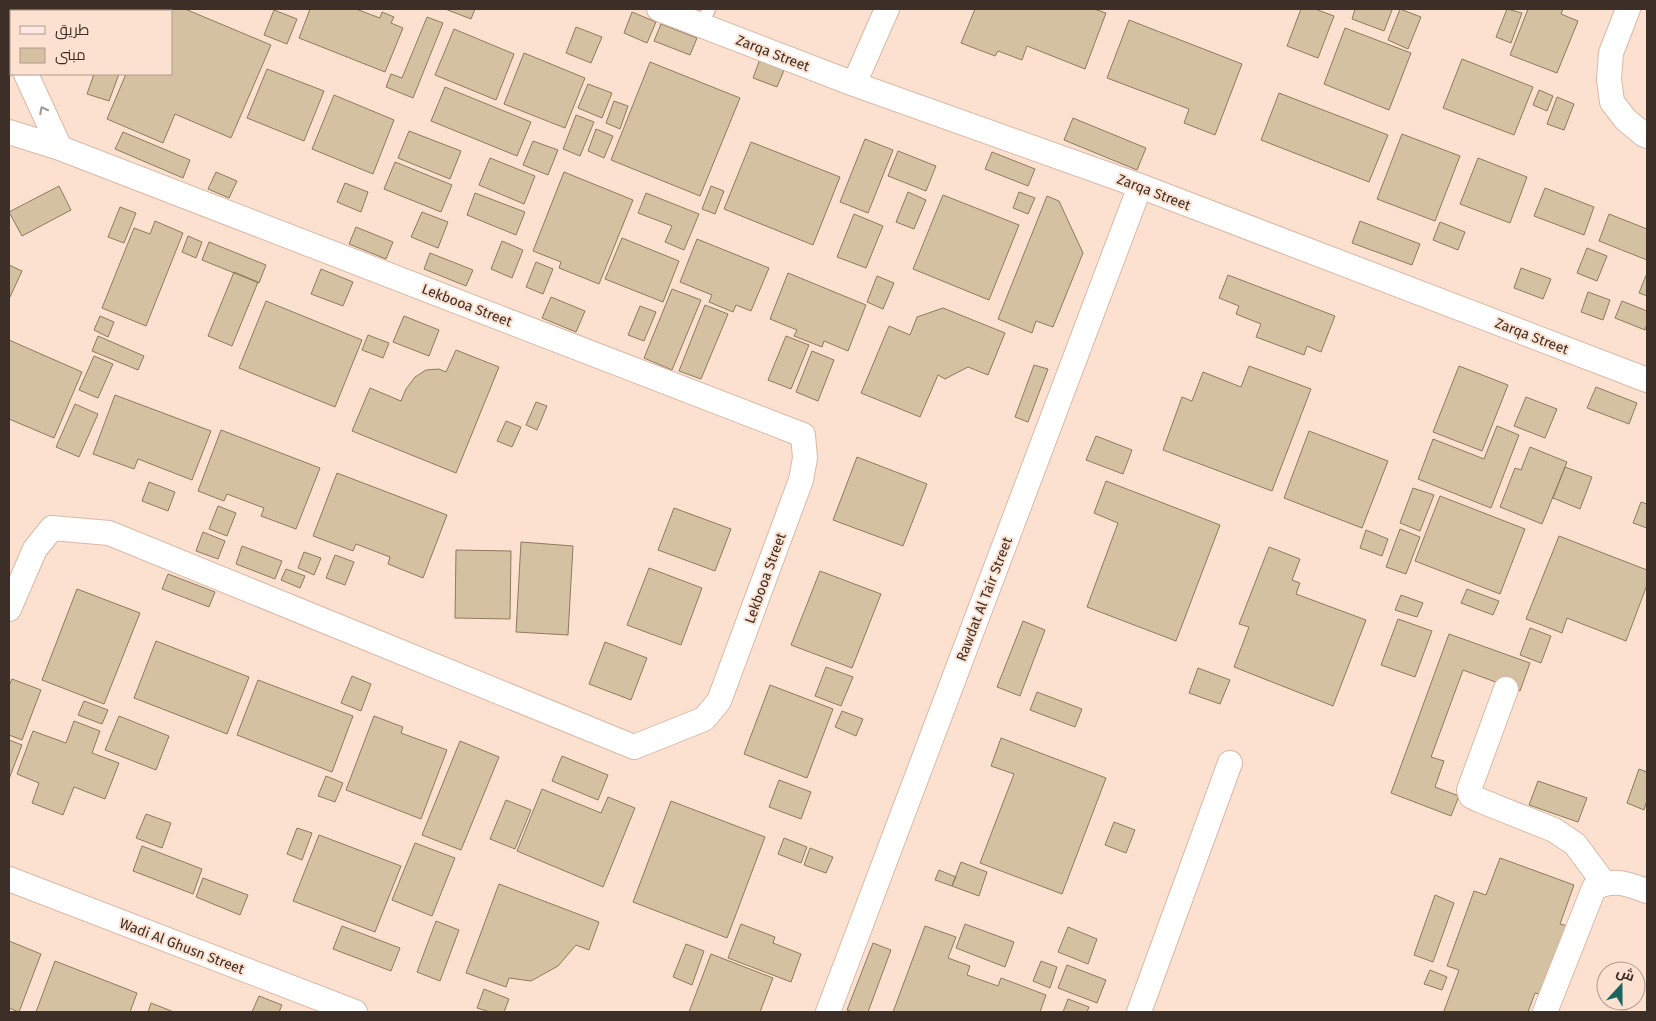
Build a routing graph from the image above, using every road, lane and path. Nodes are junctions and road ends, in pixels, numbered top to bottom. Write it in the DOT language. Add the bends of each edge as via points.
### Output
graph roads {
  1 [pos="659,9"];
  2 [pos="887,9"];
  3 [pos="1628,9"];
  4 [pos="705,17"];
  5 [pos="26,75"];
  6 [pos="854,84"];
  7 [pos="9,132"];
  8 [pos="1647,136"];
  9 [pos="60,148"];
  10 [pos="1140,186"];
  11 [pos="1647,380"];
  12 [pos="9,609"];
  13 [pos="1506,689"];
  14 [pos="1230,763"];
  15 [pos="9,879"];
  16 [pos="1604,883"];
  17 [pos="1647,891"];
  18 [pos="355,1012"];
  19 [pos="828,1012"];
  20 [pos="1139,1012"];
  21 [pos="1545,1012"];
  1 -- 4 [label="street, Zarqa Street"];
  2 -- 6 [label="street"];
  3 -- 8 [label="street" via="1611,53 1608,79 1612,102 1626,120"];
  4 -- 6 [label="street, Zarqa Street"];
  9 -- 5 [label="street, one-way"];
  6 -- 10 [label="street, Zarqa Street"];
  7 -- 9 [label="street, Lekbooa Street"];
  9 -- 12 [label="street, Lekbooa Street" via="803,435 805,458 801,480 719,701 704,719 634,747 109,533 52,528 35,549"];
  10 -- 11 [label="street, Zarqa Street"];
  10 -- 19 [label="street, Rawdat Al Tair Street"];
  13 -- 16 [label="street" via="1469,790 1471,796 1554,830 1575,844"];
  14 -- 20 [label="street"];
  15 -- 18 [label="street, Wadi Al Ghusn Street"];
  16 -- 17 [label="street" via="1625,883"];
  16 -- 21 [label="street" via="1594,888"];
}
